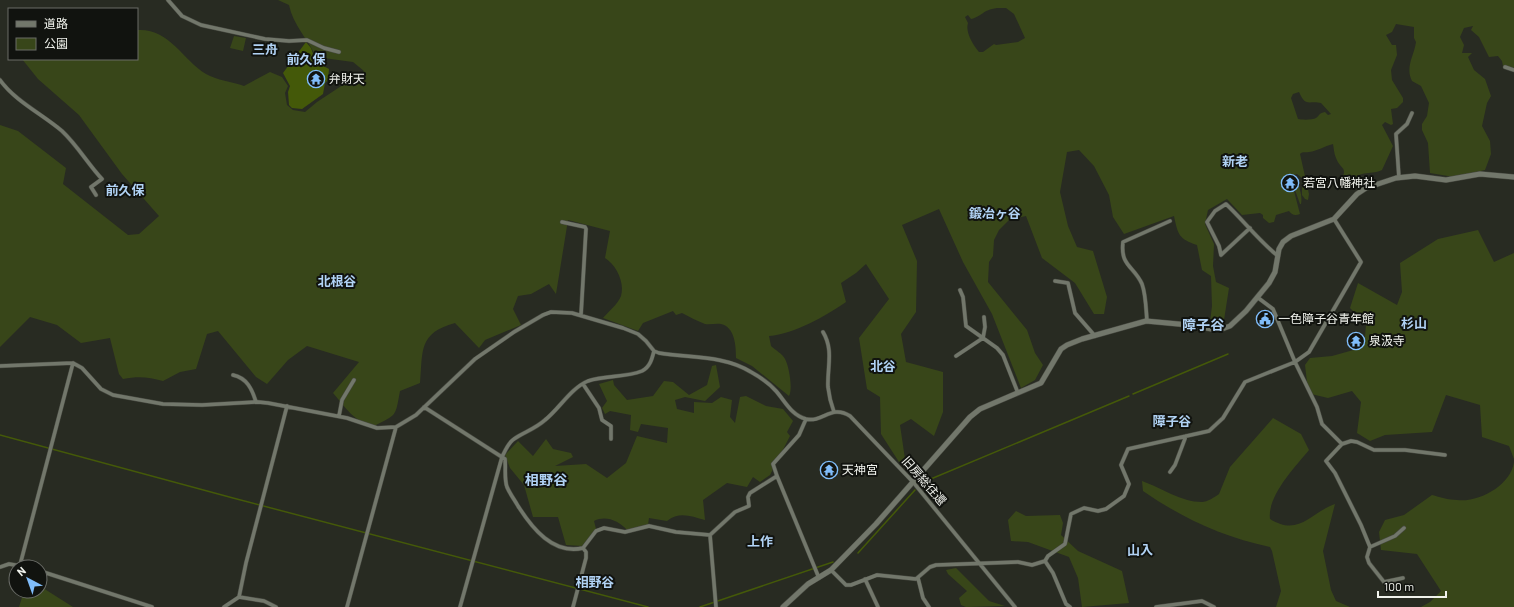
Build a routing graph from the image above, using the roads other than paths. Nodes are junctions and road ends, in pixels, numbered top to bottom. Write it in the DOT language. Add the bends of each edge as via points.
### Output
graph roads {
  1 [pos="168,0"];
  2 [pos="339,52"];
  3 [pos="1505,68"];
  4 [pos="1514,70"];
  5 [pos="0,80"];
  6 [pos="1412,113"];
  7 [pos="1514,177"];
  8 [pos="1399,178"];
  9 [pos="96,195"];
  10 [pos="1334,219"];
  11 [pos="1170,221"];
  12 [pos="562,222"];
  13 [pos="1250,228"];
  14 [pos="1278,256"];
  15 [pos="1055,281"];
  16 [pos="960,290"];
  17 [pos="1257,297"];
  18 [pos="581,315"];
  19 [pos="984,317"];
  20 [pos="1147,321"];
  21 [pos="823,332"];
  22 [pos="1095,336"];
  23 [pos="983,338"];
  24 [pos="654,351"];
  25 [pos="956,356"];
  26 [pos="1295,362"];
  27 [pos="73,363"];
  28 [pos="0,366"];
  29 [pos="233,375"];
  30 [pos="354,380"];
  31 [pos="583,384"];
  32 [pos="1018,394"];
  33 [pos="256,402"];
  34 [pos="288,406"];
  35 [pos="424,408"];
  36 [pos="834,412"];
  37 [pos="339,416"];
  38 [pos="806,419"];
  39 [pos="396,427"];
  40 [pos="1186,436"];
  41 [pos="611,439"];
  42 [pos="1342,444"];
  43 [pos="1445,455"];
  44 [pos="502,457"];
  45 [pos="1170,472"];
  46 [pos="777,476"];
  47 [pos="913,482"];
  48 [pos="1404,528"];
  49 [pos="710,535"];
  50 [pos="1370,547"];
  51 [pos="583,548"];
  52 [pos="22,559"];
  53 [pos="1045,561"];
  54 [pos="979,563"];
  55 [pos="831,570"];
  56 [pos="48,574"];
  57 [pos="818,578"];
  58 [pos="918,578"];
  59 [pos="1403,578"];
  60 [pos="865,579"];
  61 [pos="239,597"];
  62 [pos="152,607"];
  63 [pos="224,607"];
  64 [pos="276,607"];
  65 [pos="348,607"];
  66 [pos="460,607"];
  67 [pos="573,607"];
  68 [pos="716,607"];
  69 [pos="784,607"];
  70 [pos="878,607"];
  71 [pos="929,607"];
  72 [pos="1014,607"];
  73 [pos="1070,607"];
  74 [pos="1156,607"];
  75 [pos="1214,607"];
  1 -- 2 [label="street" via="182,16 201,25 264,39 307,40"];
  3 -- 4 [label="street"];
  5 -- 9 [label="street" via="13,96 63,132 102,179 91,187"];
  6 -- 8 [label="street" via="1407,124 1396,134"];
  7 -- 8 [label="street" via="1480,174 1446,180 1416,176"];
  8 -- 10 [label="street" via="1366,188"];
  10 -- 14 [label="street" via="1291,236 1283,242"];
  10 -- 26 [label="street" via="1360,262 1309,352"];
  11 -- 20 [label="street" via="1123,242 1123,258 1143,287"];
  12 -- 18 [label="street" via="586,229"];
  13 -- 13 [label="street" via="1226,204 1215,211 1207,222 1221,255"];
  13 -- 14 [label="street"];
  14 -- 17 [label="street" via="1275,272"];
  15 -- 22 [label="street" via="1068,283 1075,313"];
  16 -- 23 [label="street" via="966,326"];
  17 -- 20 [label="street" via="1237,320 1222,329"];
  17 -- 26 [label="street" via="1273,309"];
  18 -- 24 [label="street" via="638,334"];
  18 -- 35 [label="street" via="561,312 543,315 475,359"];
  19 -- 23 [label="street"];
  20 -- 22 [label="street"];
  21 -- 36 [label="street" via="829,343 828,386"];
  22 -- 32 [label="street" via="1067,345 1056,354 1041,383"];
  23 -- 25 [label="street"];
  23 -- 32 [label="street" via="1003,354"];
  24 -- 31 [label="street" via="651,362 643,370 607,376"];
  24 -- 38 [label="street" via="723,360 750,371 775,390 792,411"];
  26 -- 40 [label="street" via="1246,382 1223,418 1212,429 1205,433"];
  26 -- 42 [label="street" via="1317,407 1322,424"];
  27 -- 28 [label="street"];
  27 -- 33 [label="street" via="82,368 101,389 113,395 163,404"];
  27 -- 52 [label="street"];
  29 -- 33 [label="street" via="241,376 251,387"];
  30 -- 37 [label="street" via="342,400"];
  31 -- 41 [label="street" via="599,408 602,420 611,426"];
  31 -- 44 [label="street" via="534,430 513,440"];
  32 -- 47 [label="street" via="973,414"];
  33 -- 34 [label="street"];
  34 -- 37 [label="street"];
  34 -- 61 [label="street"];
  35 -- 39 [label="street"];
  35 -- 44 [label="street"];
  36 -- 38 [label="street"];
  36 -- 47 [label="street, 旧房総往還" via="850,416"];
  37 -- 39 [label="street" via="377,428"];
  38 -- 46 [label="street" via="799,435 773,464"];
  39 -- 65 [label="street"];
  40 -- 45 [label="street" via="1182,450"];
  40 -- 53 [label="street" via="1128,450 1121,465 1129,484 1124,496 1106,509 1098,511 1084,508 1071,514 1065,544"];
  42 -- 43 [label="street" via="1351,441 1374,450 1406,450"];
  42 -- 50 [label="street" via="1326,461 1335,473"];
  44 -- 51 [label="street" via="505,459 506,485 528,522 548,541 564,549 573,551"];
  44 -- 66 [label="street"];
  46 -- 49 [label="street" via="750,493 749,506 735,512"];
  46 -- 57 [label="street"];
  47 -- 54 [label="street, 旧房総往還"];
  47 -- 55 [label="street"];
  48 -- 50 [label="street" via="1395,536"];
  49 -- 51 [label="street" via="649,526 625,532 604,528 596,531"];
  49 -- 68 [label="street"];
  50 -- 59 [label="street" via="1367,557 1369,563 1384,582"];
  51 -- 67 [label="street" via="586,558"];
  53 -- 54 [label="street" via="1032,566 1018,562"];
  53 -- 73 [label="street" via="1066,604"];
  54 -- 58 [label="street" via="936,565"];
  54 -- 72 [label="street, 旧房総往還"];
  55 -- 57 [label="street"];
  55 -- 60 [label="street" via="846,585"];
  56 -- 62 [label="street"];
  57 -- 69 [label="street" via="796,594"];
  58 -- 60 [label="street" via="877,575"];
  58 -- 71 [label="street" via="923,598"];
  60 -- 70 [label="street"];
  61 -- 63 [label="street"];
  61 -- 64 [label="street" via="264,601"];
  74 -- 75 [label="street" via="1202,601"];
}
